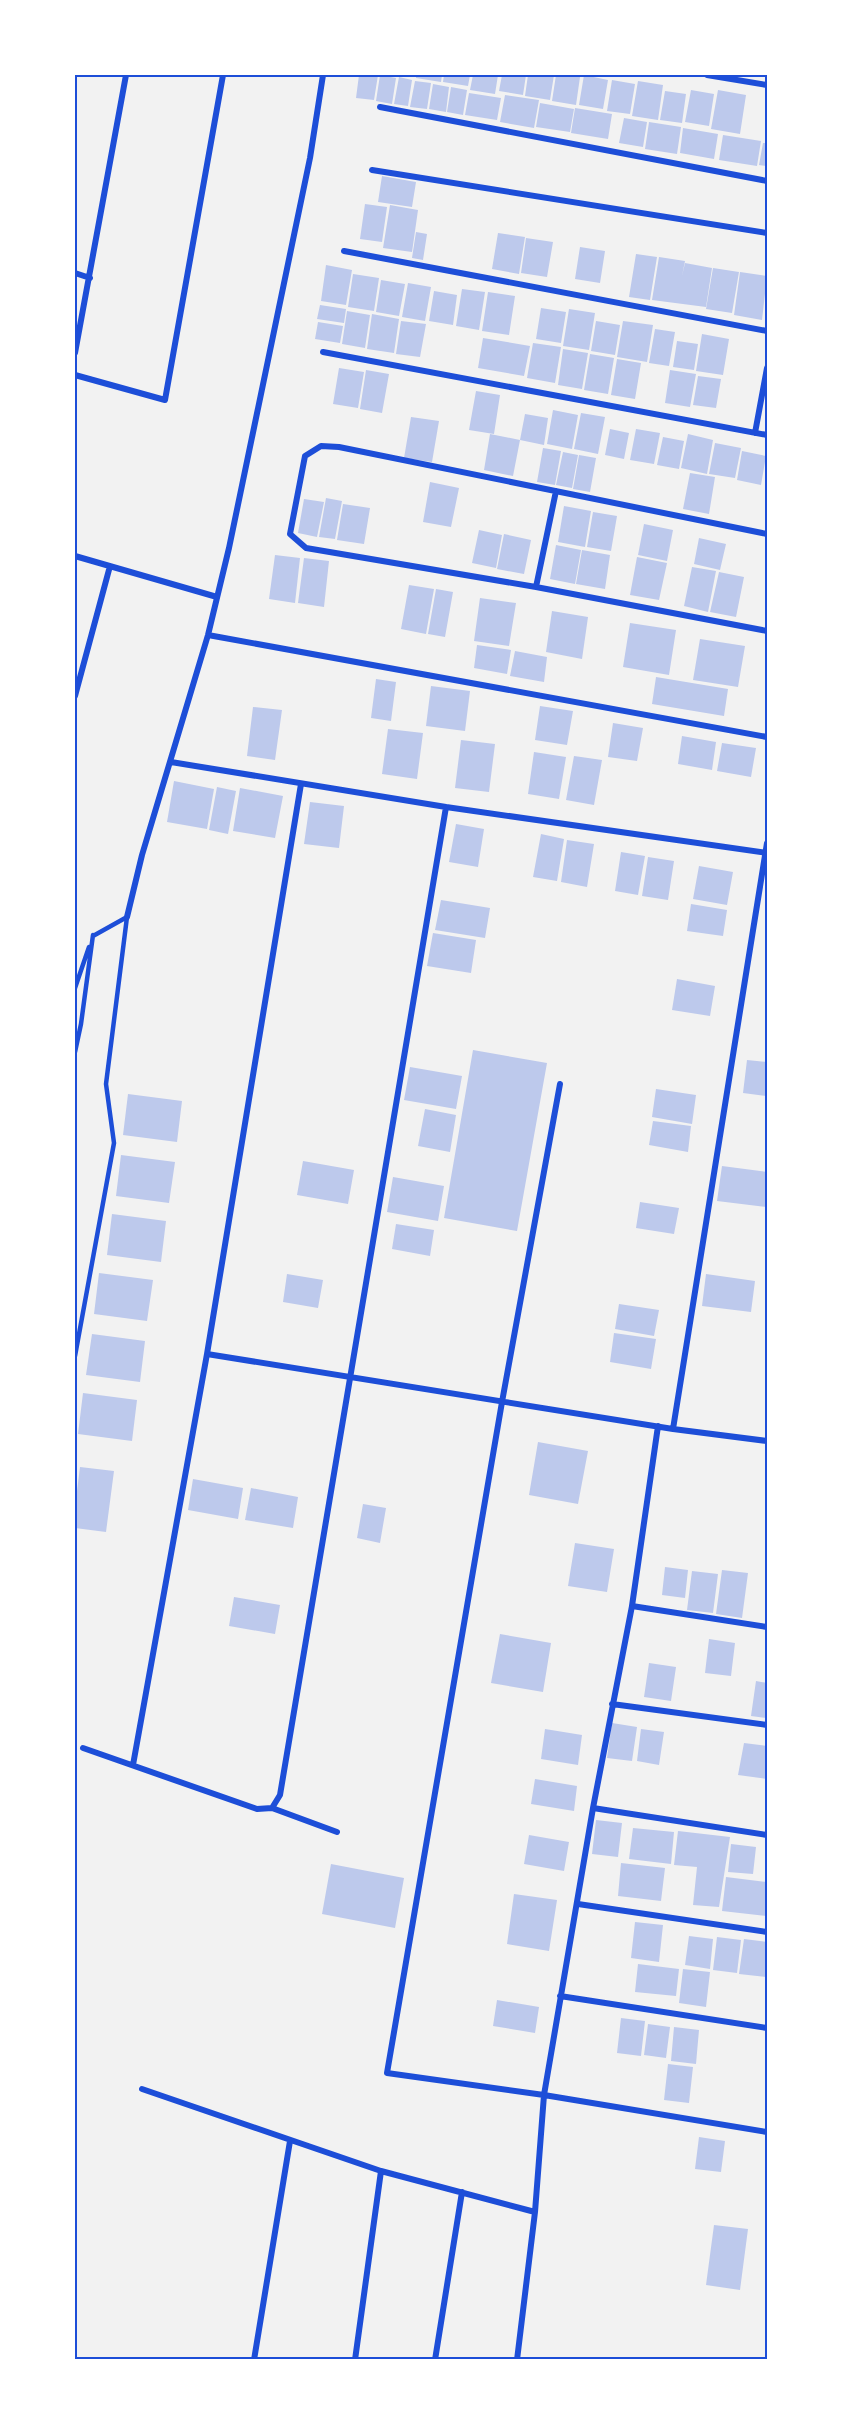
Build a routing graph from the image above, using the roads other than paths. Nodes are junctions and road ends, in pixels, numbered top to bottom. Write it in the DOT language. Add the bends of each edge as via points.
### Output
graph roads {
  1 [pos="126,75"];
  2 [pos="223,75"];
  3 [pos="323,75"];
  4 [pos="707,75"];
  5 [pos="767,85"];
  6 [pos="380,107"];
  7 [pos="372,170"];
  8 [pos="767,181"];
  9 [pos="767,233"];
  10 [pos="344,251"];
  11 [pos="75,273"];
  12 [pos="90,278"];
  13 [pos="75,307"];
  14 [pos="84,310"];
  15 [pos="767,331"];
  16 [pos="75,352"];
  17 [pos="323,352"];
  18 [pos="767,368"];
  19 [pos="75,375"];
  20 [pos="755,433"];
  21 [pos="767,435"];
  22 [pos="556,491"];
  23 [pos="767,534"];
  24 [pos="75,556"];
  25 [pos="110,566"];
  26 [pos="536,587"];
  27 [pos="217,597"];
  28 [pos="767,631"];
  29 [pos="208,635"];
  30 [pos="75,696"];
  31 [pos="767,737"];
  32 [pos="171,762"];
  33 [pos="301,784"];
  34 [pos="446,807"];
  35 [pos="767,843"];
  36 [pos="766,853"];
  37 [pos="127,917"];
  38 [pos="93,935"];
  39 [pos="75,987"];
  40 [pos="75,1052"];
  41 [pos="560,1084"];
  42 [pos="207,1354"];
  43 [pos="75,1356"];
  44 [pos="350,1376"];
  45 [pos="502,1402"];
  46 [pos="658,1426"];
  47 [pos="673,1429"];
  48 [pos="767,1441"];
  49 [pos="632,1606"];
  50 [pos="767,1628"];
  51 [pos="612,1704"];
  52 [pos="767,1725"];
  53 [pos="83,1748"];
  54 [pos="133,1765"];
  55 [pos="272,1808"];
  56 [pos="593,1808"];
  57 [pos="337,1832"];
  58 [pos="767,1835"];
  59 [pos="578,1904"];
  60 [pos="767,1932"];
  61 [pos="560,1996"];
  62 [pos="767,2028"];
  63 [pos="142,2089"];
  64 [pos="544,2094"];
  65 [pos="767,2132"];
  66 [pos="290,2141"];
  67 [pos="381,2171"];
  68 [pos="462,2192"];
  69 [pos="535,2212"];
  70 [pos="254,2360"];
  71 [pos="355,2360"];
  72 [pos="435,2360"];
  73 [pos="517,2360"];
  1 -- 12 [label="street"];
  2 -- 19 [label="street" via="165,400"];
  3 -- 27 [label="street" via="260,405"];
  4 -- 5 [label="street"];
  6 -- 8 [label="street"];
  7 -- 9 [label="street"];
  10 -- 15 [label="street"];
  11 -- 12 [label="street"];
  12 -- 14 [label="street"];
  13 -- 14 [label="street"];
  14 -- 16 [label="street"];
  17 -- 20 [label="street"];
  18 -- 20 [label="street"];
  20 -- 21 [label="street"];
  22 -- 23 [label="street"];
  22 -- 26 [label="street"];
  22 -- 26 [label="street" via="339,447 321,446 305,456 290,534 306,548"];
  24 -- 25 [label="street"];
  25 -- 27 [label="street"];
  25 -- 30 [label="street"];
  26 -- 28 [label="street"];
  27 -- 29 [label="street"];
  29 -- 31 [label="street"];
  29 -- 32 [label="street"];
  32 -- 33 [label="street"];
  32 -- 37 [label="street"];
  33 -- 34 [label="street"];
  33 -- 42 [label="street"];
  34 -- 36 [label="street"];
  34 -- 44 [label="street"];
  35 -- 36 [label="street"];
  36 -- 47 [label="street"];
  37 -- 38 [label="lane"];
  37 -- 43 [label="lane" via="106,1084 114,1143"];
  38 -- 39 [label="lane"];
  38 -- 40 [label="lane"];
  41 -- 45 [label="street"];
  42 -- 44 [label="street"];
  42 -- 54 [label="street"];
  44 -- 45 [label="street"];
  44 -- 55 [label="street" via="280,1795"];
  45 -- 46 [label="street"];
  45 -- 64 [label="street" via="387,2073"];
  46 -- 47 [label="street"];
  46 -- 49 [label="street"];
  47 -- 48 [label="street"];
  49 -- 50 [label="street"];
  49 -- 51 [label="street"];
  51 -- 52 [label="street"];
  51 -- 56 [label="street"];
  53 -- 54 [label="street"];
  54 -- 55 [label="street" via="257,1809"];
  55 -- 57 [label="street"];
  56 -- 58 [label="street"];
  56 -- 59 [label="street"];
  59 -- 60 [label="street"];
  59 -- 61 [label="street"];
  61 -- 62 [label="street"];
  61 -- 64 [label="street"];
  63 -- 66 [label="street"];
  64 -- 65 [label="street"];
  64 -- 69 [label="street"];
  66 -- 67 [label="street"];
  66 -- 70 [label="street"];
  67 -- 68 [label="street"];
  67 -- 71 [label="street"];
  68 -- 69 [label="street"];
  68 -- 72 [label="street"];
  69 -- 73 [label="street"];
}
